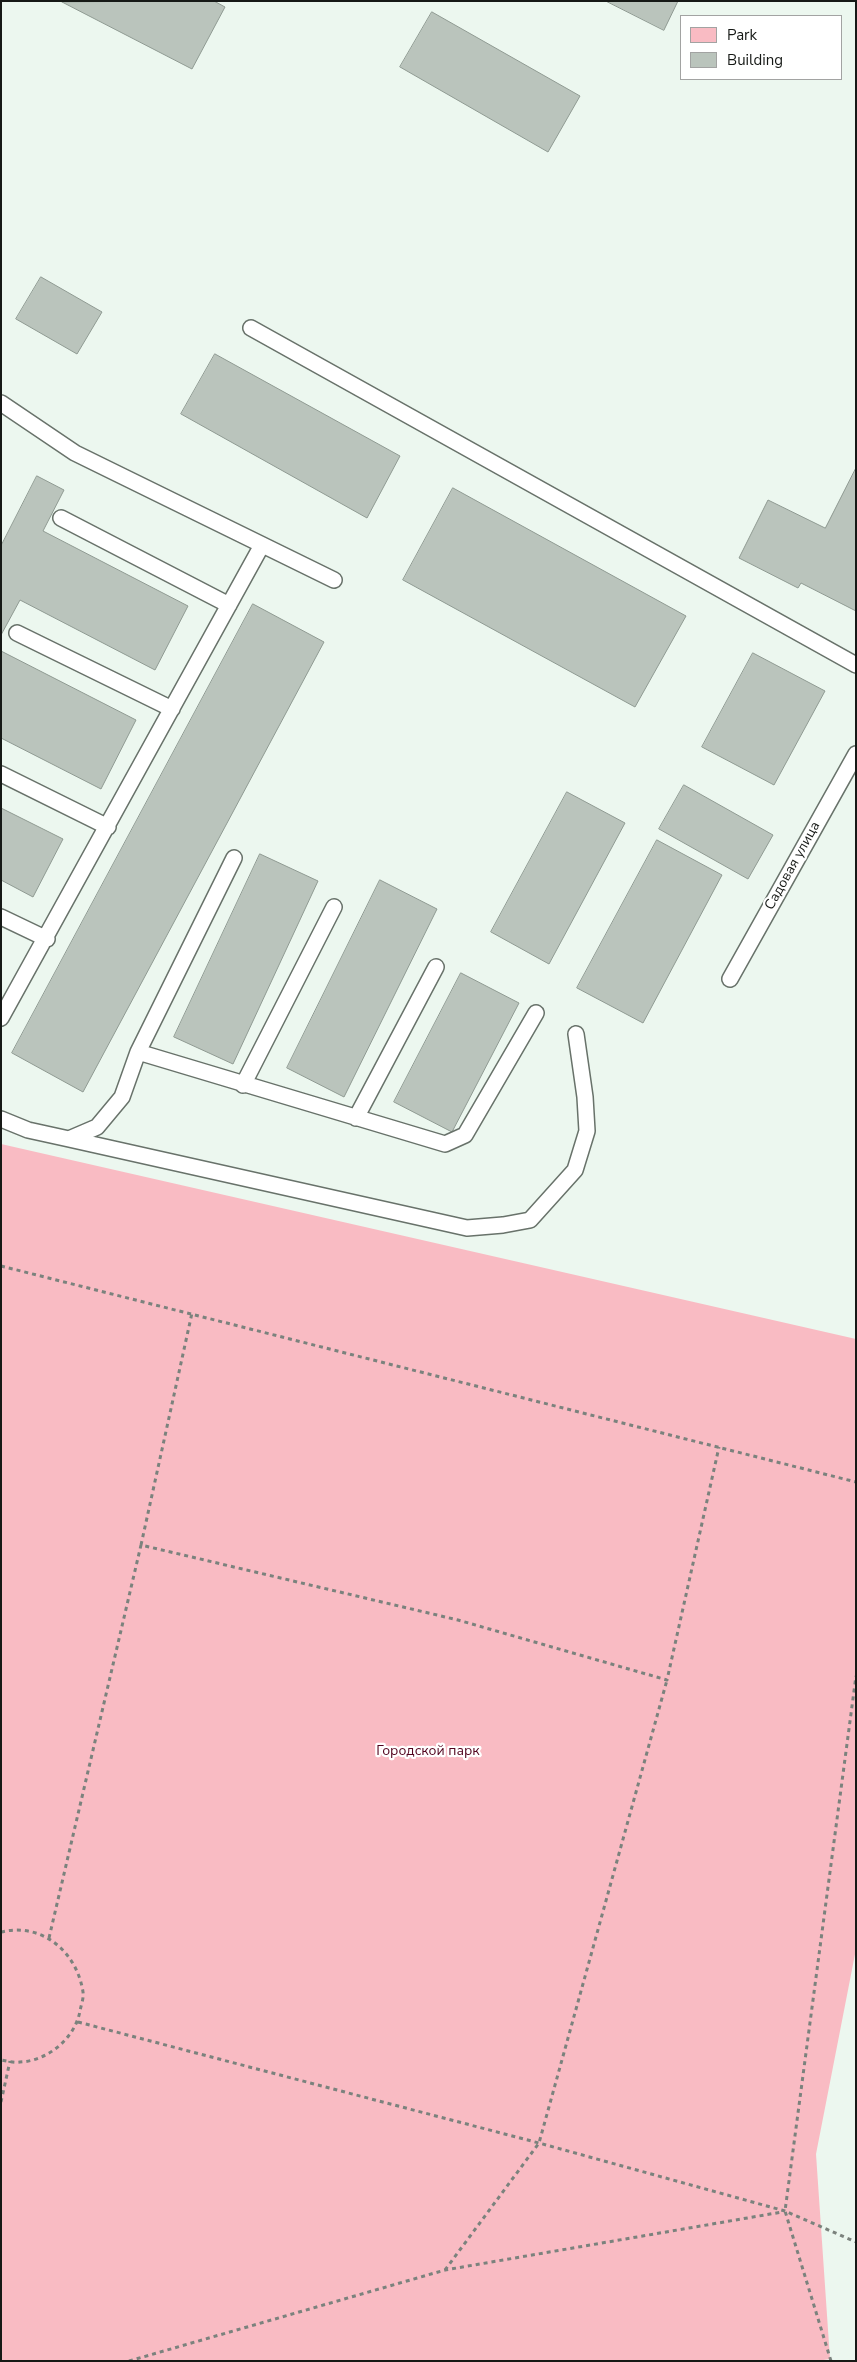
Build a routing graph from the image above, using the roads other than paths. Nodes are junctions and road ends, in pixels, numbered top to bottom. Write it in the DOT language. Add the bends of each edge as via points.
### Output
graph roads {
  1 [pos="251,328"];
  2 [pos="1,403"];
  3 [pos="61,518"];
  4 [pos="262,545"];
  5 [pos="334,580"];
  6 [pos="229,605"];
  7 [pos="17,633"];
  8 [pos="856,665"];
  9 [pos="172,710"];
  10 [pos="856,754"];
  11 [pos="1,774"];
  12 [pos="108,827"];
  13 [pos="234,858"];
  14 [pos="334,907"];
  15 [pos="1,917"];
  16 [pos="47,939"];
  17 [pos="436,967"];
  18 [pos="730,978"];
  19 [pos="536,1013"];
  20 [pos="1,1018"];
  21 [pos="576,1034"];
  22 [pos="138,1052"];
  23 [pos="242,1085"];
  24 [pos="356,1118"];
  25 [pos="1,1119"];
  26 [pos="69,1139"];
  1 -- 8 [label="lane"];
  2 -- 4 [label="lane" via="75,453"];
  3 -- 6 [label="lane"];
  4 -- 5 [label="lane"];
  4 -- 6 [label="lane"];
  6 -- 9 [label="lane"];
  7 -- 9 [label="lane"];
  9 -- 12 [label="lane"];
  10 -- 18 [label="lane, Садовая улица"];
  11 -- 12 [label="lane"];
  12 -- 16 [label="lane"];
  13 -- 22 [label="lane"];
  14 -- 23 [label="lane"];
  15 -- 16 [label="lane"];
  16 -- 20 [label="lane"];
  17 -- 24 [label="lane"];
  19 -- 24 [label="lane" via="465,1135 445,1144"];
  21 -- 26 [label="lane" via="587,1131 575,1170 530,1220 512,1224 467,1228"];
  22 -- 23 [label="lane"];
  22 -- 26 [label="lane" via="122,1097 97,1127"];
  23 -- 24 [label="lane"];
  25 -- 26 [label="lane" via="28,1130"];
}
